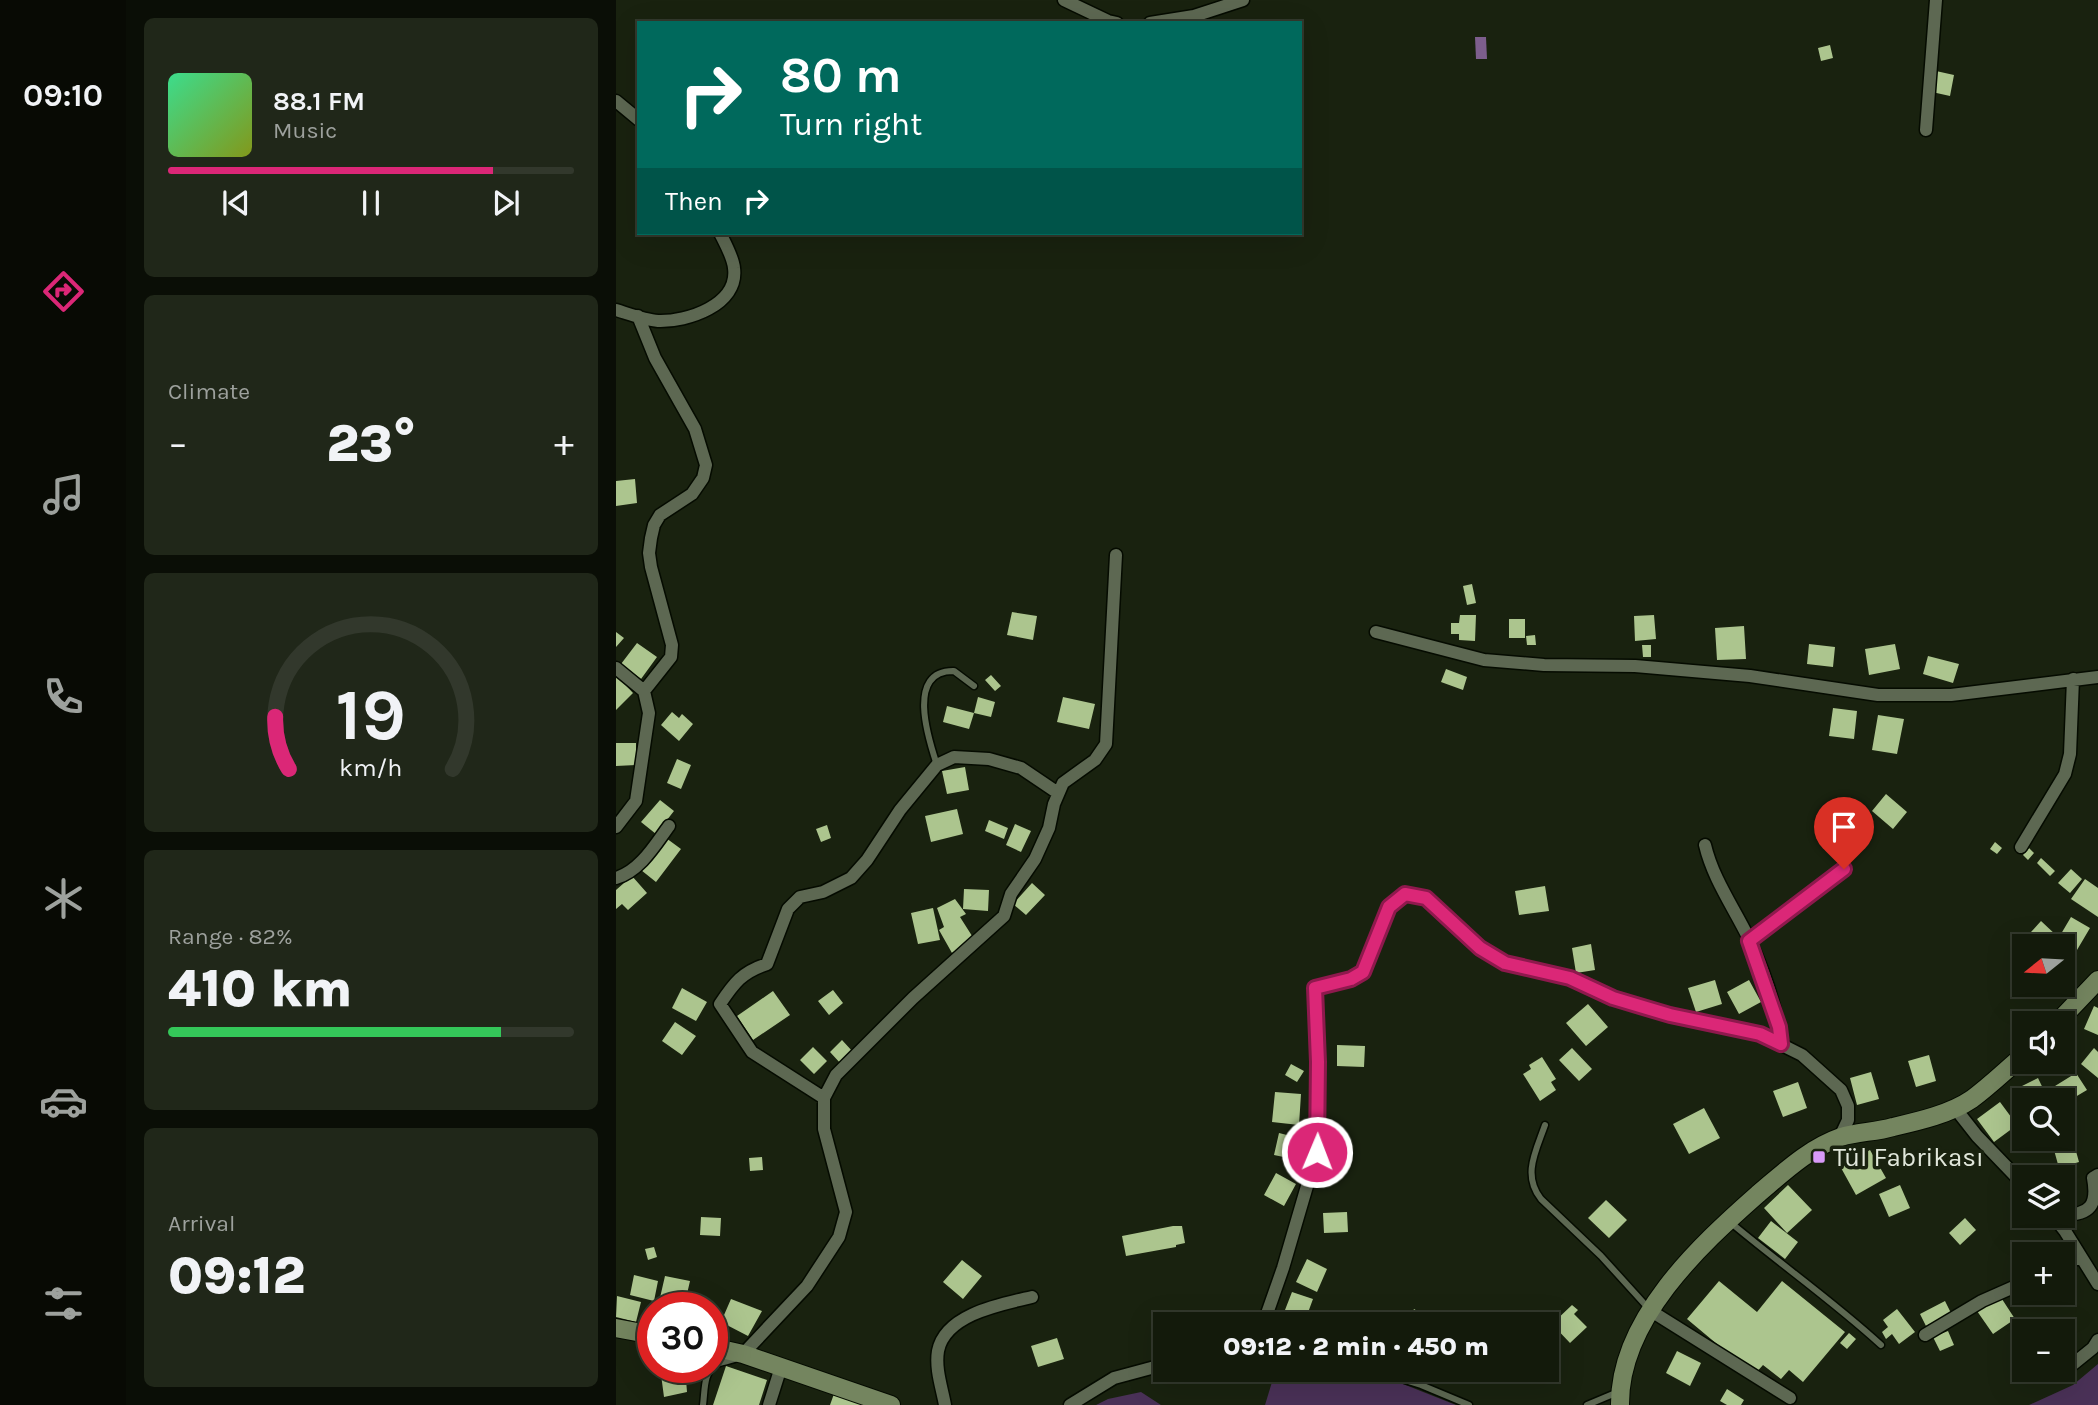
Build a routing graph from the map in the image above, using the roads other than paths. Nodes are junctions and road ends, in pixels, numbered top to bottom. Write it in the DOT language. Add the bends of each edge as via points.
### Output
graph roads {
  1 [pos="1064,0"];
  2 [pos="1243,0"];
  3 [pos="1936,0"];
  4 [pos="1108,21"];
  5 [pos="1163,21"];
  6 [pos="616,101"];
  7 [pos="637,118"];
  8 [pos="1926,130"];
  9 [pos="721,235"];
  10 [pos="616,310"];
  11 [pos="638,316"];
  12 [pos="1116,555"];
  13 [pos="1376,632"];
  14 [pos="616,668"];
  15 [pos="2098,677"];
  16 [pos="2073,679"];
  17 [pos="974,686"];
  18 [pos="643,691"];
  19 [pos="937,765"];
  20 [pos="1058,793"];
  21 [pos="670,826"];
  22 [pos="616,827"];
  23 [pos="1705,845"];
  24 [pos="2021,847"];
  25 [pos="1844,869"];
  26 [pos="616,878"];
  27 [pos="1749,941"];
  28 [pos="2098,980"];
  29 [pos="2068,1011"];
  30 [pos="1781,1044"];
  31 [pos="2012,1065"];
  32 [pos="824,1098"];
  33 [pos="1955,1108"];
  34 [pos="1545,1125"];
  35 [pos="1840,1137"];
  36 [pos="2012,1172"];
  37 [pos="2098,1175"];
  38 [pos="2075,1214"];
  39 [pos="1728,1221"];
  40 [pos="2061,1228"];
  41 [pos="2080,1257"];
  42 [pos="2075,1259"];
  43 [pos="2098,1284"];
  44 [pos="2012,1288"];
  45 [pos="1032,1297"];
  46 [pos="1651,1311"];
  47 [pos="1268,1312"];
  48 [pos="616,1328"];
  49 [pos="637,1332"];
  50 [pos="1925,1335"];
  51 [pos="2098,1340"];
  52 [pos="1881,1345"];
  53 [pos="728,1351"];
  54 [pos="743,1354"];
  55 [pos="2075,1363"];
  56 [pos="781,1367"];
  57 [pos="1153,1368"];
  58 [pos="1411,1382"];
  59 [pos="1620,1398"];
  60 [pos="1790,1398"];
  61 [pos="703,1405"];
  62 [pos="769,1405"];
  63 [pos="891,1405"];
  64 [pos="945,1405"];
  65 [pos="1070,1405"];
  66 [pos="1469,1405"];
  67 [pos="1587,1405"];
  1 -- 4 [label="street"];
  2 -- 5 [label="street"];
  3 -- 8 [label="street"];
  6 -- 7 [label="street"];
  9 -- 11 [label="street" via="734,268 725,298 686,318 657,321"];
  10 -- 11 [label="street"];
  11 -- 18 [label="street" via="655,358 695,429 706,465 704,478 692,494 654,525 649,553 672,645 671,657"];
  12 -- 20 [label="street" via="1106,744"];
  13 -- 16 [label="street" via="1484,660 1750,676 1878,695 1951,695"];
  14 -- 18 [label="street"];
  15 -- 16 [label="street"];
  16 -- 24 [label="street" via="2065,774"];
  17 -- 19 [label="lane" via="954,671 939,673 929,684 924,712"];
  18 -- 22 [label="street" via="649,713 639,788 636,801"];
  19 -- 20 [label="street" via="954,757 989,759 1021,768"];
  19 -- 32 [label="street" via="851,878 800,897 788,909 767,964 741,976 719,1004 752,1052"];
  20 -- 32 [label="street" via="1049,828 1011,894 1004,916 845,1066"];
  21 -- 26 [label="street" via="646,856"];
  23 -- 27 [label="street" via="1710,866"];
  25 -- 27 [label="street"];
  27 -- 30 [label="street"];
  28 -- 29 [label="main road"];
  30 -- 35 [label="street" via="1802,1055 1841,1090 1849,1105"];
  30 -- 47 [label="street" via="1760,1034 1613,998 1570,978 1505,963 1480,948 1426,898 1405,894 1389,907 1363,972 1315,988 1317,1152"];
  31 -- 33 [label="main road"];
  32 -- 54 [label="street" via="824,1129 846,1212 839,1237 807,1286"];
  33 -- 35 [label="main road" via="1892,1128"];
  33 -- 36 [label="street"];
  34 -- 46 [label="lane" via="1531,1167 1534,1188"];
  35 -- 39 [label="main road" via="1798,1160"];
  37 -- 38 [label="street" via="2093,1178 2097,1190 2091,1208"];
  39 -- 46 [label="main road" via="1681,1268"];
  39 -- 52 [label="lane"];
  40 -- 41 [label="street"];
  41 -- 42 [label="street"];
  41 -- 43 [label="street"];
  44 -- 50 [label="street"];
  45 -- 64 [label="street" via="969,1316 944,1338 938,1351"];
  46 -- 59 [label="main road" via="1628,1353"];
  46 -- 60 [label="street"];
  48 -- 49 [label="main road"];
  51 -- 55 [label="street"];
  53 -- 54 [label="main road"];
  54 -- 56 [label="main road"];
  54 -- 61 [label="lane" via="712,1368"];
  56 -- 62 [label="street"];
  56 -- 63 [label="main road"];
  57 -- 65 [label="street" via="1114,1378"];
  58 -- 66 [label="lane"];
  59 -- 67 [label="lane"];
}
